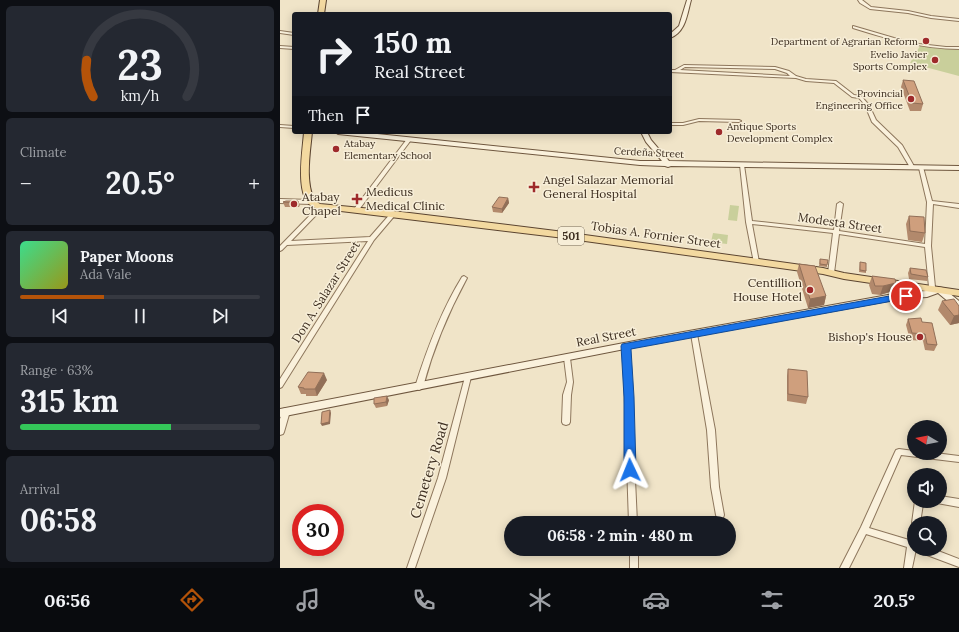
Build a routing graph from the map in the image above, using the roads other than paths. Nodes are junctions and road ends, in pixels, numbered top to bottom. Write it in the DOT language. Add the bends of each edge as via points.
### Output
graph roads {
  1 [pos="322,0"];
  2 [pos="689,0"];
  3 [pos="860,0"];
  4 [pos="321,12"];
  5 [pos="959,20"];
  6 [pos="854,27"];
  7 [pos="280,32"];
  8 [pos="292,34"];
  9 [pos="672,35"];
  10 [pos="280,47"];
  11 [pos="292,48"];
  12 [pos="959,48"];
  13 [pos="672,71"];
  14 [pos="684,73"];
  15 [pos="796,77"];
  16 [pos="739,121"];
  17 [pos="672,124"];
  18 [pos="280,126"];
  19 [pos="292,127"];
  20 [pos="308,134"];
  21 [pos="356,134"];
  22 [pos="645,134"];
  23 [pos="410,140"];
  24 [pos="668,164"];
  25 [pos="742,165"];
  26 [pos="913,168"];
  27 [pos="921,168"];
  28 [pos="959,168"];
  29 [pos="280,201"];
  30 [pos="311,202"];
  31 [pos="930,202"];
  32 [pos="840,204"];
  33 [pos="959,206"];
  34 [pos="321,207"];
  35 [pos="356,210"];
  36 [pos="394,214"];
  37 [pos="749,222"];
  38 [pos="836,232"];
  39 [pos="372,239"];
  40 [pos="286,243"];
  41 [pos="928,246"];
  42 [pos="280,249"];
  43 [pos="756,262"];
  44 [pos="831,273"];
  45 [pos="464,278"];
  46 [pos="908,284"];
  47 [pos="937,289"];
  48 [pos="957,291"];
  49 [pos="900,296"];
  50 [pos="959,306"];
  51 [pos="694,334"];
  52 [pos="626,346"];
  53 [pos="567,358"];
  54 [pos="468,377"];
  55 [pos="280,385"];
  56 [pos="419,387"];
  57 [pos="283,412"];
  58 [pos="566,422"];
  59 [pos="280,432"];
  60 [pos="959,459"];
  61 [pos="947,501"];
  62 [pos="959,503"];
  63 [pos="720,515"];
  64 [pos="633,516"];
  65 [pos="864,530"];
  66 [pos="907,544"];
  67 [pos="634,556"];
  68 [pos="911,556"];
  69 [pos="942,556"];
  70 [pos="959,562"];
  71 [pos="411,568"];
  72 [pos="634,568"];
  73 [pos="844,568"];
  74 [pos="908,568"];
  1 -- 4 [label="main road"];
  2 -- 9 [label="main road" via="682,26"];
  3 -- 5 [label="street" via="870,8"];
  6 -- 12 [label="street" via="917,44"];
  7 -- 8 [label="street"];
  10 -- 11 [label="street"];
  13 -- 14 [label="street"];
  14 -- 15 [label="street"];
  14 -- 15 [label="street" via="677,70 684,66 774,68"];
  15 -- 26 [label="street" via="835,82 853,96 860,97 867,104 874,121 900,146"];
  16 -- 17 [label="street" via="699,120"];
  18 -- 19 [label="street"];
  20 -- 30 [label="main road" via="306,176 307,195"];
  21 -- 23 [label="main road, Cerdeña Street"];
  22 -- 24 [label="main road"];
  23 -- 24 [label="main road, Cerdeña Street"];
  23 -- 35 [label="street"];
  24 -- 25 [label="main road, Cerdeña Street"];
  25 -- 26 [label="main road, Cerdeña Street"];
  25 -- 37 [label="street"];
  26 -- 27 [label="main road, Cerdeña Street"];
  27 -- 28 [label="main road, Cerdeña Street"];
  27 -- 31 [label="street"];
  29 -- 30 [label="street"];
  30 -- 34 [label="main road, Tobias A. Fornier Street / 501"];
  31 -- 33 [label="street"];
  31 -- 41 [label="street"];
  32 -- 38 [label="street"];
  34 -- 35 [label="main road, Tobias A. Fornier Street / 501"];
  34 -- 40 [label="street"];
  35 -- 36 [label="main road, Tobias A. Fornier Street / 501"];
  36 -- 39 [label="street, Don A. Salazar Street"];
  36 -- 43 [label="main road, Tobias A. Fornier Street / 501"];
  37 -- 38 [label="street, Modesta Street"];
  37 -- 43 [label="street"];
  38 -- 41 [label="street, Modesta Street"];
  38 -- 44 [label="street"];
  39 -- 40 [label="street"];
  39 -- 55 [label="street, Don A. Salazar Street"];
  40 -- 42 [label="street"];
  41 -- 47 [label="street"];
  43 -- 44 [label="main road, Tobias A. Fornier Street / 501"];
  44 -- 46 [label="main road, Tobias A. Fornier Street / 501"];
  45 -- 56 [label="street" via="425,362"];
  46 -- 47 [label="main road, Tobias A. Fornier Street / 501"];
  46 -- 49 [label="main road"];
  47 -- 48 [label="main road, Tobias A. Fornier Street / 501"];
  47 -- 49 [label="main road, Real Street" via="927,294"];
  47 -- 50 [label="main road"];
  49 -- 51 [label="main road, Real Street"];
  51 -- 52 [label="main road, Real Street"];
  51 -- 63 [label="street" via="711,430 715,487"];
  52 -- 53 [label="main road, Real Street"];
  52 -- 64 [label="street"];
  53 -- 54 [label="main road, Real Street"];
  53 -- 58 [label="street" via="570,382"];
  54 -- 56 [label="main road, Real Street"];
  54 -- 71 [label="street, Cemetery Road" via="442,478"];
  56 -- 57 [label="main road, Real Street"];
  57 -- 59 [label="street"];
  60 -- 65 [label="street" via="899,452"];
  61 -- 62 [label="street"];
  65 -- 66 [label="street"];
  65 -- 73 [label="street"];
  67 -- 72 [label="street"];
  68 -- 74 [label="street"];
  69 -- 70 [label="street"];
}
